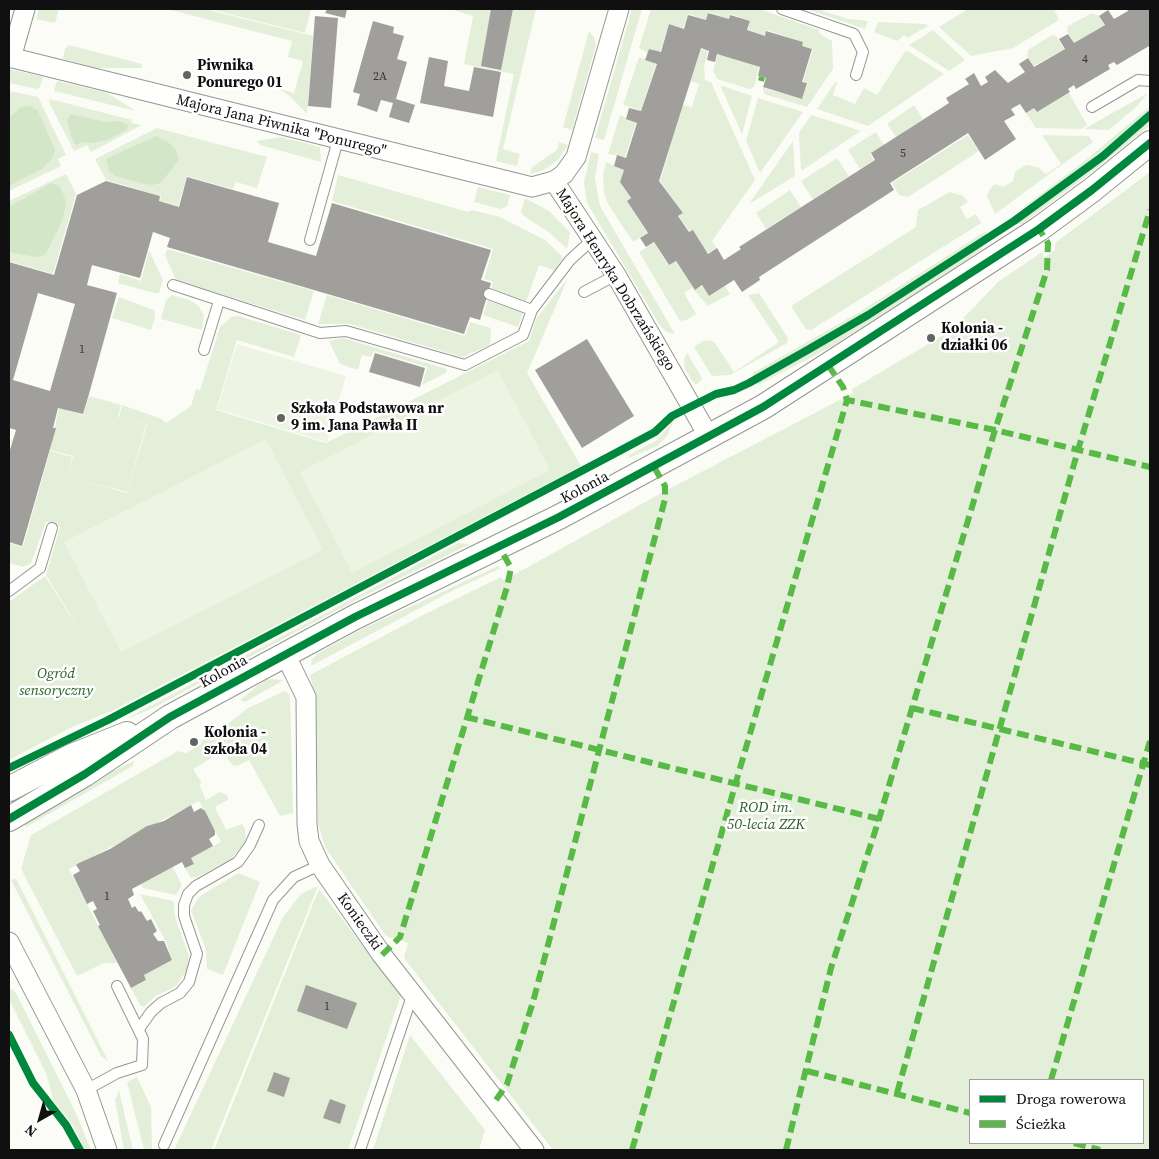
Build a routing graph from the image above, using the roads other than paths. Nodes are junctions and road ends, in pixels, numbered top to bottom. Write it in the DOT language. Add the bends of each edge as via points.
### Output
graph roads {
  1 [pos="25,9"];
  2 [pos="619,9"];
  3 [pos="782,9"];
  4 [pos="10,57"];
  5 [pos="856,75"];
  6 [pos="1150,81"];
  7 [pos="1092,107"];
  8 [pos="338,140"];
  9 [pos="1150,143"];
  10 [pos="554,181"];
  11 [pos="593,239"];
  12 [pos="310,240"];
  13 [pos="616,275"];
  14 [pos="173,285"];
  15 [pos="584,292"];
  16 [pos="489,294"];
  17 [pos="219,301"];
  18 [pos="532,310"];
  19 [pos="204,350"];
  20 [pos="710,437"];
  21 [pos="52,528"];
  22 [pos="10,589"];
  23 [pos="285,654"];
  24 [pos="170,716"];
  25 [pos="9,789"];
  26 [pos="9,819"];
  27 [pos="259,825"];
  28 [pos="320,865"];
  29 [pos="9,942"];
  30 [pos="117,986"];
  31 [pos="412,996"];
  32 [pos="139,1028"];
  33 [pos="86,1090"];
  34 [pos="164,1144"];
  35 [pos="107,1150"];
  36 [pos="360,1150"];
  37 [pos="534,1150"];
  1 -- 4 [label="street"];
  2 -- 10 [label="street, Majora Henryka Dobrzańskiego" via="576,157 564,174"];
  3 -- 5 [label="lane" via="854,34 864,52"];
  4 -- 8 [label="street, Majora Jana Piwnika \"Ponurego\""];
  6 -- 7 [label="lane" via="1138,80"];
  8 -- 10 [label="street, Majora Jana Piwnika \"Ponurego\"" via="518,185 532,187"];
  8 -- 12 [label="lane"];
  9 -- 20 [label="street, Kolonia" via="1039,229 791,390"];
  10 -- 11 [label="street, Majora Henryka Dobrzańskiego"];
  11 -- 13 [label="street, Majora Henryka Dobrzańskiego"];
  11 -- 18 [label="lane" via="570,260"];
  13 -- 15 [label="lane"];
  13 -- 20 [label="street, Majora Henryka Dobrzańskiego"];
  14 -- 17 [label="lane"];
  16 -- 18 [label="lane"];
  17 -- 18 [label="lane" via="320,333 346,330 465,366 523,334"];
  17 -- 19 [label="lane"];
  20 -- 23 [label="street, Kolonia" via="500,548"];
  21 -- 22 [label="lane" via="40,568"];
  23 -- 24 [label="street, Kolonia"];
  23 -- 28 [label="street, Konieczki" via="306,697 306,824 309,841"];
  24 -- 25 [label="street, Kolonia" via="72,756"];
  24 -- 26 [label="street, Kolonia" via="85,774"];
  27 -- 32 [label="lane" via="238,862 188,894 184,916 197,954 195,966 189,982 180,993 150,1012"];
  28 -- 31 [label="street, Konieczki"];
  28 -- 34 [label="lane" via="294,877 273,900"];
  29 -- 33 [label="street"];
  30 -- 32 [label="lane"];
  31 -- 36 [label="lane"];
  31 -- 37 [label="street, Konieczki"];
  32 -- 33 [label="lane" via="145,1047 142,1065 117,1072"];
  33 -- 35 [label="street"];
}
